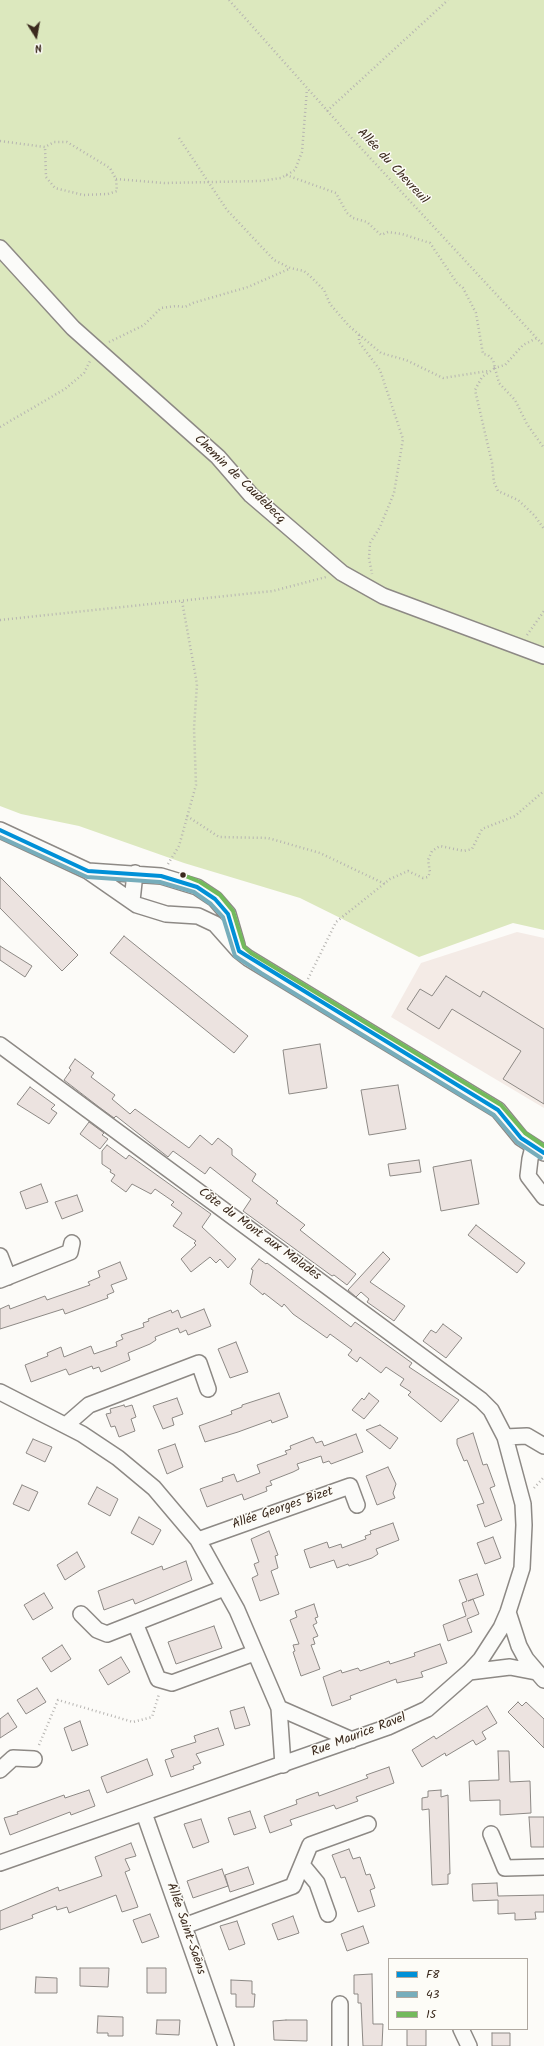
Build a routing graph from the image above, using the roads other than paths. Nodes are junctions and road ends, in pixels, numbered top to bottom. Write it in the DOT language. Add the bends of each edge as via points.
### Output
graph roads {
  1 [pos="0,248"];
  2 [pos="544,656"];
  3 [pos="0,830"];
  4 [pos="88,871"];
  5 [pos="135,873"];
  6 [pos="132,901"];
  7 [pos="239,951"];
  8 [pos="0,1045"];
  9 [pos="539,1150"];
  10 [pos="544,1197"];
  11 [pos="72,1243"];
  12 [pos="0,1256"];
  13 [pos="4,1279"];
  14 [pos="208,1389"];
  15 [pos="0,1392"];
  16 [pos="66,1425"];
  17 [pos="505,1437"];
  18 [pos="544,1446"];
  19 [pos="357,1505"];
  20 [pos="198,1540"];
  21 [pos="224,1588"];
  22 [pos="508,1612"];
  23 [pos="81,1614"];
  24 [pos="135,1623"];
  25 [pos="254,1653"];
  26 [pos="469,1672"];
  27 [pos="540,1676"];
  28 [pos="279,1708"];
  29 [pos="352,1740"];
  30 [pos="34,1759"];
  31 [pos="283,1765"];
  32 [pos="0,1770"];
  33 [pos="144,1813"];
  34 [pos="368,1824"];
  35 [pos="491,1834"];
  36 [pos="0,1863"];
  37 [pos="303,1866"];
  38 [pos="544,1867"];
  39 [pos="328,1914"];
  40 [pos="184,1926"];
  41 [pos="340,2004"];
  42 [pos="461,2030"];
  43 [pos="226,2046"];
  44 [pos="340,2046"];
  45 [pos="469,2046"];
  1 -- 2 [label="street, Chemin de Caudebecq" via="73,328 218,457 250,495 342,574 376,592"];
  3 -- 4 [label="street"];
  4 -- 5 [label="street"];
  4 -- 6 [label="street"];
  5 -- 6 [label="street"];
  5 -- 7 [label="street" via="161,876 197,887 215,899 228,914"];
  6 -- 7 [label="street" via="166,914 198,916 215,924"];
  7 -- 9 [label="street" via="498,1110 520,1138"];
  8 -- 17 [label="street, Côte du Mont aux Malades" via="481,1400 495,1416"];
  9 -- 10 [label="street" via="530,1159 528,1176"];
  11 -- 13 [label="street" via="70,1252"];
  12 -- 13 [label="street"];
  14 -- 16 [label="street" via="199,1364 89,1405"];
  15 -- 16 [label="street"];
  16 -- 20 [label="street" via="118,1458 154,1488"];
  17 -- 18 [label="street" via="527,1436"];
  17 -- 22 [label="street, Rue Maurice Ravel" via="523,1504 524,1525 522,1568"];
  19 -- 20 [label="street, Allée Georges Bizet" via="350,1486"];
  20 -- 21 [label="street"];
  21 -- 24 [label="street"];
  21 -- 25 [label="street" via="237,1610"];
  22 -- 26 [label="street, Rue Maurice Ravel" via="490,1645"];
  22 -- 27 [label="street" via="519,1646"];
  23 -- 24 [label="street" via="98,1630 107,1634"];
  24 -- 25 [label="street" via="158,1678 172,1683"];
  25 -- 28 [label="street"];
  26 -- 27 [label="street" via="510,1668"];
  26 -- 29 [label="street, Rue Maurice Ravel" via="427,1709"];
  28 -- 29 [label="street"];
  28 -- 31 [label="street"];
  29 -- 31 [label="street, Rue Maurice Ravel"];
  30 -- 32 [label="street" via="13,1758"];
  31 -- 33 [label="street, Rue Maurice Ravel"];
  33 -- 36 [label="street, Rue Maurice Ravel"];
  33 -- 40 [label="street, Allée Saint-Saëns"];
  34 -- 37 [label="street" via="310,1845"];
  35 -- 38 [label="street" via="506,1868"];
  37 -- 39 [label="street" via="317,1883"];
  37 -- 40 [label="street" via="293,1886"];
  40 -- 43 [label="street, Allée Saint-Saëns"];
  41 -- 44 [label="street"];
  42 -- 45 [label="street"];
}
